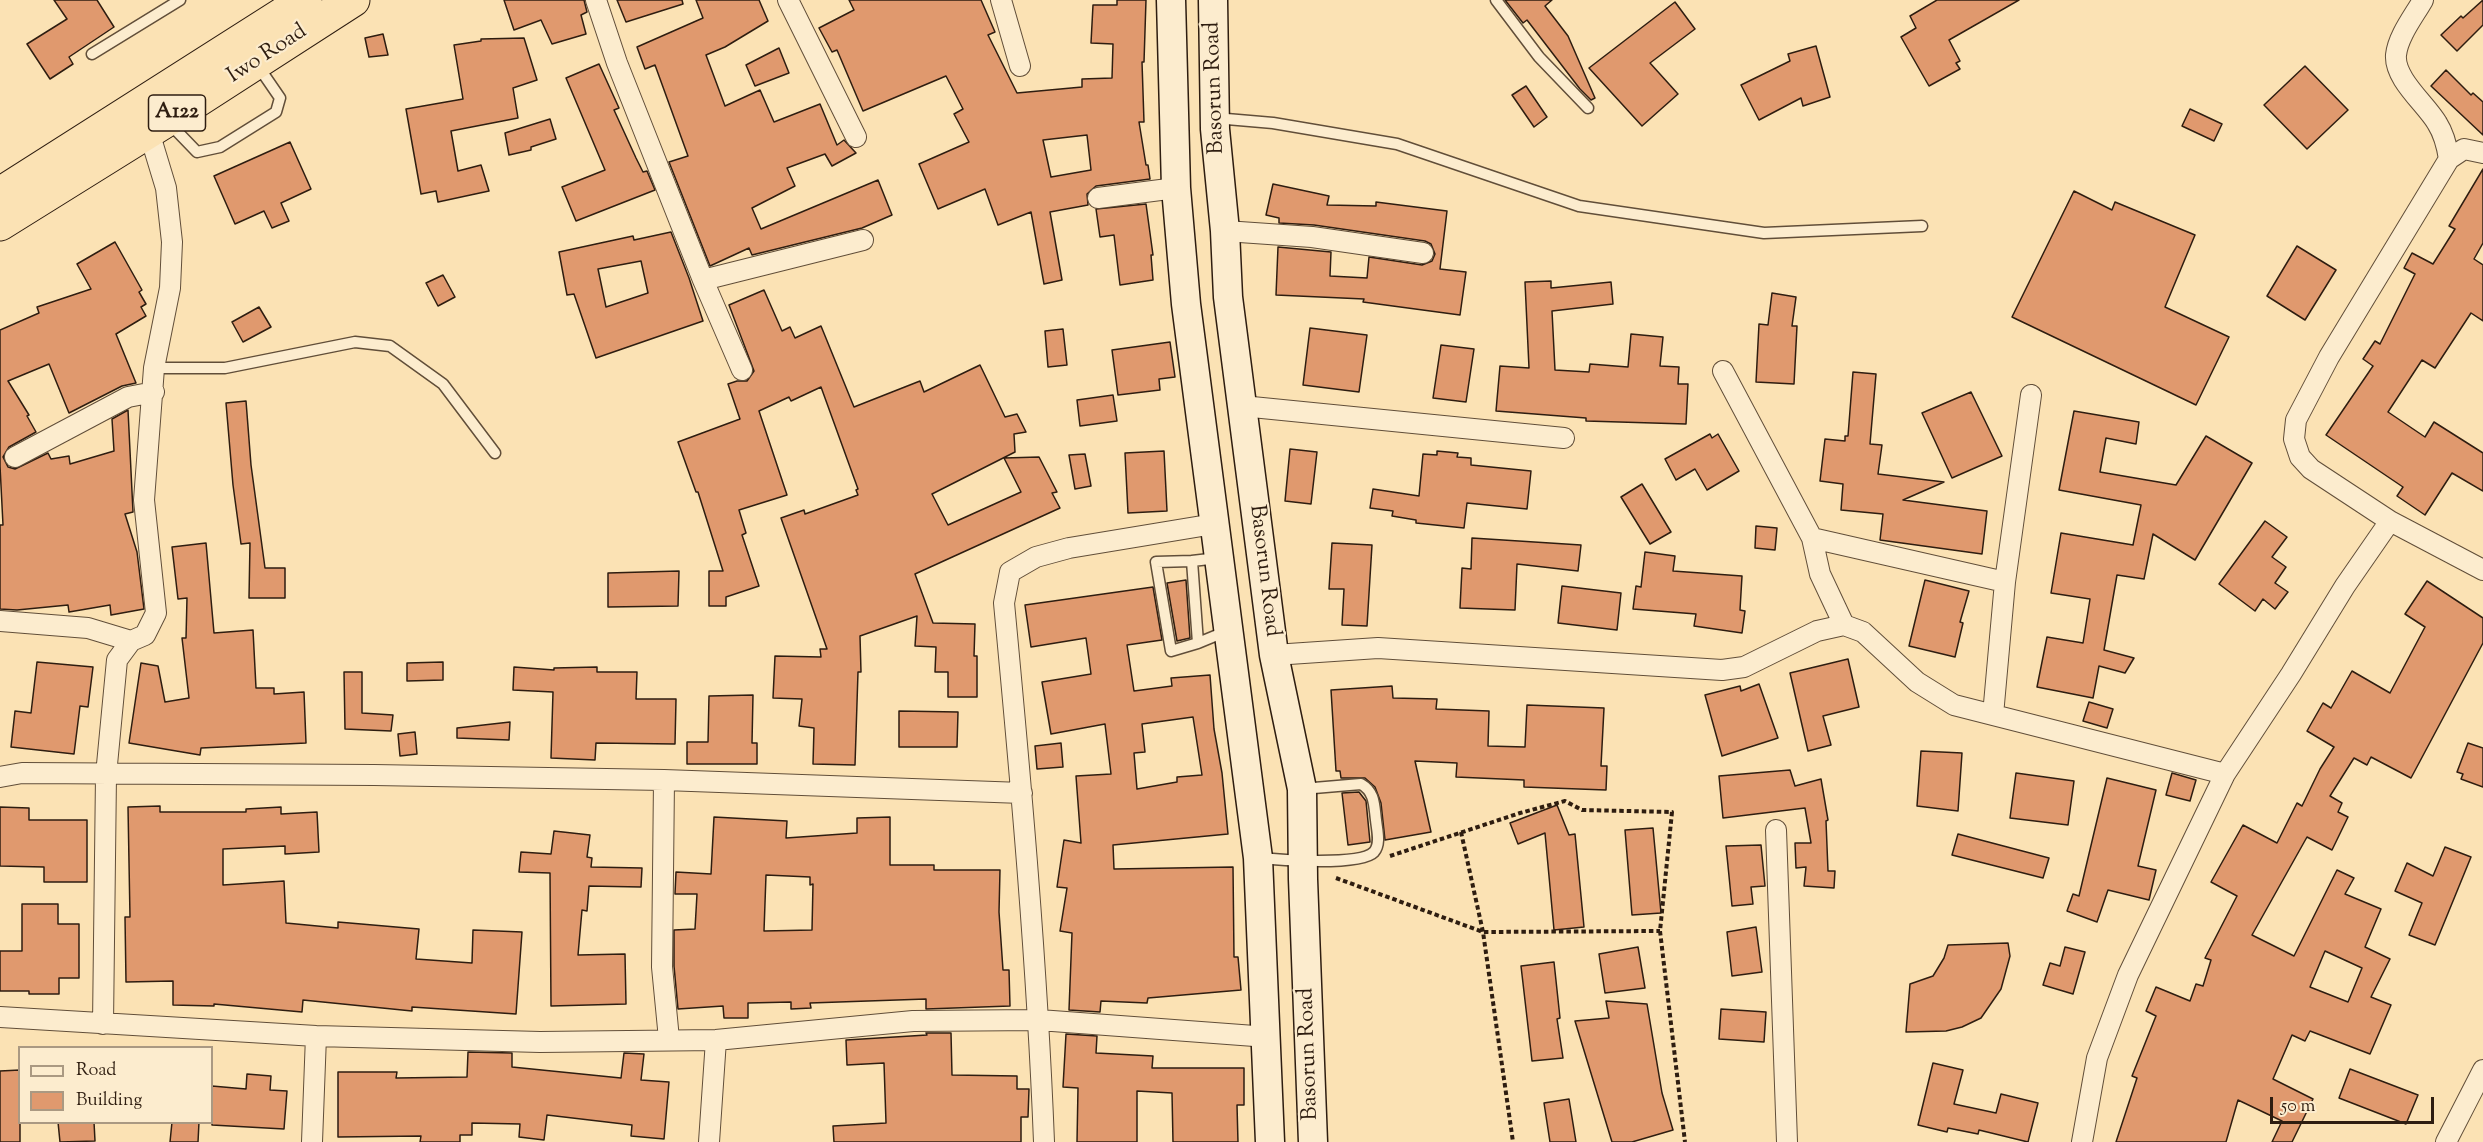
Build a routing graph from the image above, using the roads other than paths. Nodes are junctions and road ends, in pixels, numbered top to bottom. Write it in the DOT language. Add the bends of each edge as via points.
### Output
graph roads {
  1 [pos="180,0"];
  2 [pos="353,0"];
  3 [pos="596,0"];
  4 [pos="788,0"];
  5 [pos="1001,0"];
  6 [pos="1171,0"];
  7 [pos="1496,0"];
  8 [pos="2423,0"];
  9 [pos="1218,1"];
  10 [pos="300,9"];
  11 [pos="92,54"];
  12 [pos="256,63"];
  13 [pos="1020,66"];
  14 [pos="1588,108"];
  15 [pos="151,118"];
  16 [pos="1215,118"];
  17 [pos="856,136"];
  18 [pos="2483,153"];
  19 [pos="2449,159"];
  20 [pos="1176,188"];
  21 [pos="0,194"];
  22 [pos="1098,198"];
  23 [pos="0,224"];
  24 [pos="1922,226"];
  25 [pos="1225,231"];
  26 [pos="863,240"];
  27 [pos="1424,253"];
  28 [pos="703,280"];
  29 [pos="1228,297"];
  30 [pos="1186,304"];
  31 [pos="154,368"];
  32 [pos="742,370"];
  33 [pos="1723,371"];
  34 [pos="154,392"];
  35 [pos="2031,395"];
  36 [pos="1242,406"];
  37 [pos="1564,438"];
  38 [pos="495,453"];
  39 [pos="15,457"];
  40 [pos="2390,521"];
  41 [pos="1214,524"];
  42 [pos="1812,538"];
  43 [pos="1205,559"];
  44 [pos="2481,564"];
  45 [pos="2005,582"];
  46 [pos="0,621"];
  47 [pos="1844,625"];
  48 [pos="1228,631"];
  49 [pos="131,641"];
  50 [pos="1198,643"];
  51 [pos="1274,655"];
  52 [pos="1993,715"];
  53 [pos="2225,774"];
  54 [pos="106,775"];
  55 [pos="0,777"];
  56 [pos="664,780"];
  57 [pos="1302,789"];
  58 [pos="1022,793"];
  59 [pos="1776,830"];
  60 [pos="1258,858"];
  61 [pos="1303,862"];
  62 [pos="0,1017"];
  63 [pos="1039,1020"];
  64 [pos="103,1024"];
  65 [pos="316,1036"];
  66 [pos="1268,1037"];
  67 [pos="669,1039"];
  68 [pos="716,1040"];
  69 [pos="2483,1070"];
  70 [pos="312,1142"];
  71 [pos="709,1142"];
  72 [pos="1044,1142"];
  73 [pos="1270,1142"];
  74 [pos="1313,1142"];
  75 [pos="1787,1142"];
  76 [pos="2082,1142"];
  77 [pos="2446,1142"];
  1 -- 11 [label="lane"];
  2 -- 10 [label="highway, Iwo Road / A122"];
  3 -- 28 [label="street"];
  4 -- 17 [label="street"];
  5 -- 13 [label="street"];
  6 -- 20 [label="main road, Basorun Road"];
  7 -- 14 [label="lane" via="1539,57"];
  8 -- 19 [label="street" via="2396,56 2404,78 2438,123"];
  9 -- 16 [label="main road, Basorun Road"];
  10 -- 12 [label="highway, Iwo Road / A122"];
  10 -- 15 [label="highway, Iwo Road / A122"];
  12 -- 15 [label="highway, Iwo Road / A122"];
  12 -- 15 [label="lane" via="280,98 276,112 220,147 197,152"];
  15 -- 21 [label="highway, Iwo Road / A122"];
  15 -- 23 [label="highway, Iwo Road / A122"];
  15 -- 31 [label="street" via="166,188 172,242 170,288"];
  16 -- 24 [label="lane" via="1273,123 1397,144 1579,206 1764,233"];
  16 -- 25 [label="main road, Basorun Road"];
  18 -- 19 [label="street" via="2464,149"];
  19 -- 40 [label="street" via="2329,357 2296,420 2294,439 2300,457"];
  20 -- 22 [label="street"];
  20 -- 30 [label="main road, Basorun Road"];
  25 -- 27 [label="street" via="1312,237"];
  25 -- 29 [label="main road, Basorun Road"];
  26 -- 28 [label="street"];
  28 -- 32 [label="street"];
  29 -- 30 [label="main road"];
  29 -- 36 [label="main road, Basorun Road"];
  30 -- 41 [label="main road, Basorun Road"];
  31 -- 34 [label="street"];
  31 -- 38 [label="lane" via="225,368 355,342 390,346 443,384"];
  33 -- 42 [label="street"];
  34 -- 39 [label="street" via="128,397"];
  34 -- 49 [label="street" via="144,500 156,613 145,635"];
  35 -- 45 [label="street"];
  36 -- 37 [label="street"];
  36 -- 51 [label="main road, Basorun Road"];
  40 -- 44 [label="street"];
  40 -- 53 [label="street"];
  41 -- 43 [label="main road, Basorun Road"];
  41 -- 58 [label="street" via="1069,548 1036,557 1011,572 1004,603"];
  42 -- 45 [label="street"];
  42 -- 47 [label="street" via="1820,574"];
  43 -- 48 [label="main road, Basorun Road"];
  43 -- 50 [label="lane"];
  43 -- 50 [label="lane" via="1156,562 1171,651"];
  45 -- 52 [label="street"];
  46 -- 49 [label="street" via="88,628"];
  47 -- 51 [label="street" via="1817,631 1744,667 1722,670 1378,648"];
  47 -- 52 [label="street" via="1863,632 1917,682 1953,705"];
  48 -- 50 [label="lane"];
  48 -- 60 [label="main road, Basorun Road"];
  49 -- 54 [label="street" via="117,660"];
  51 -- 57 [label="main road, Basorun Road"];
  52 -- 53 [label="street"];
  53 -- 76 [label="street" via="2128,975 2097,1058"];
  54 -- 55 [label="street" via="22,773"];
  54 -- 56 [label="street"];
  54 -- 64 [label="street"];
  56 -- 58 [label="street"];
  56 -- 67 [label="street" via="662,967"];
  57 -- 61 [label="main road, Basorun Road"];
  57 -- 61 [label="lane" via="1361,784 1368,788 1373,796 1378,843 1366,857"];
  58 -- 63 [label="street"];
  59 -- 75 [label="street"];
  60 -- 61 [label="lane"];
  60 -- 66 [label="main road, Basorun Road"];
  61 -- 74 [label="main road, Basorun Road"];
  62 -- 64 [label="street"];
  63 -- 66 [label="street"];
  63 -- 68 [label="street" via="913,1021"];
  63 -- 72 [label="street"];
  64 -- 65 [label="street"];
  65 -- 67 [label="street" via="540,1042"];
  65 -- 70 [label="street"];
  66 -- 73 [label="main road, Basorun Road"];
  67 -- 68 [label="street"];
  68 -- 71 [label="street"];
  69 -- 77 [label="street"];
}
